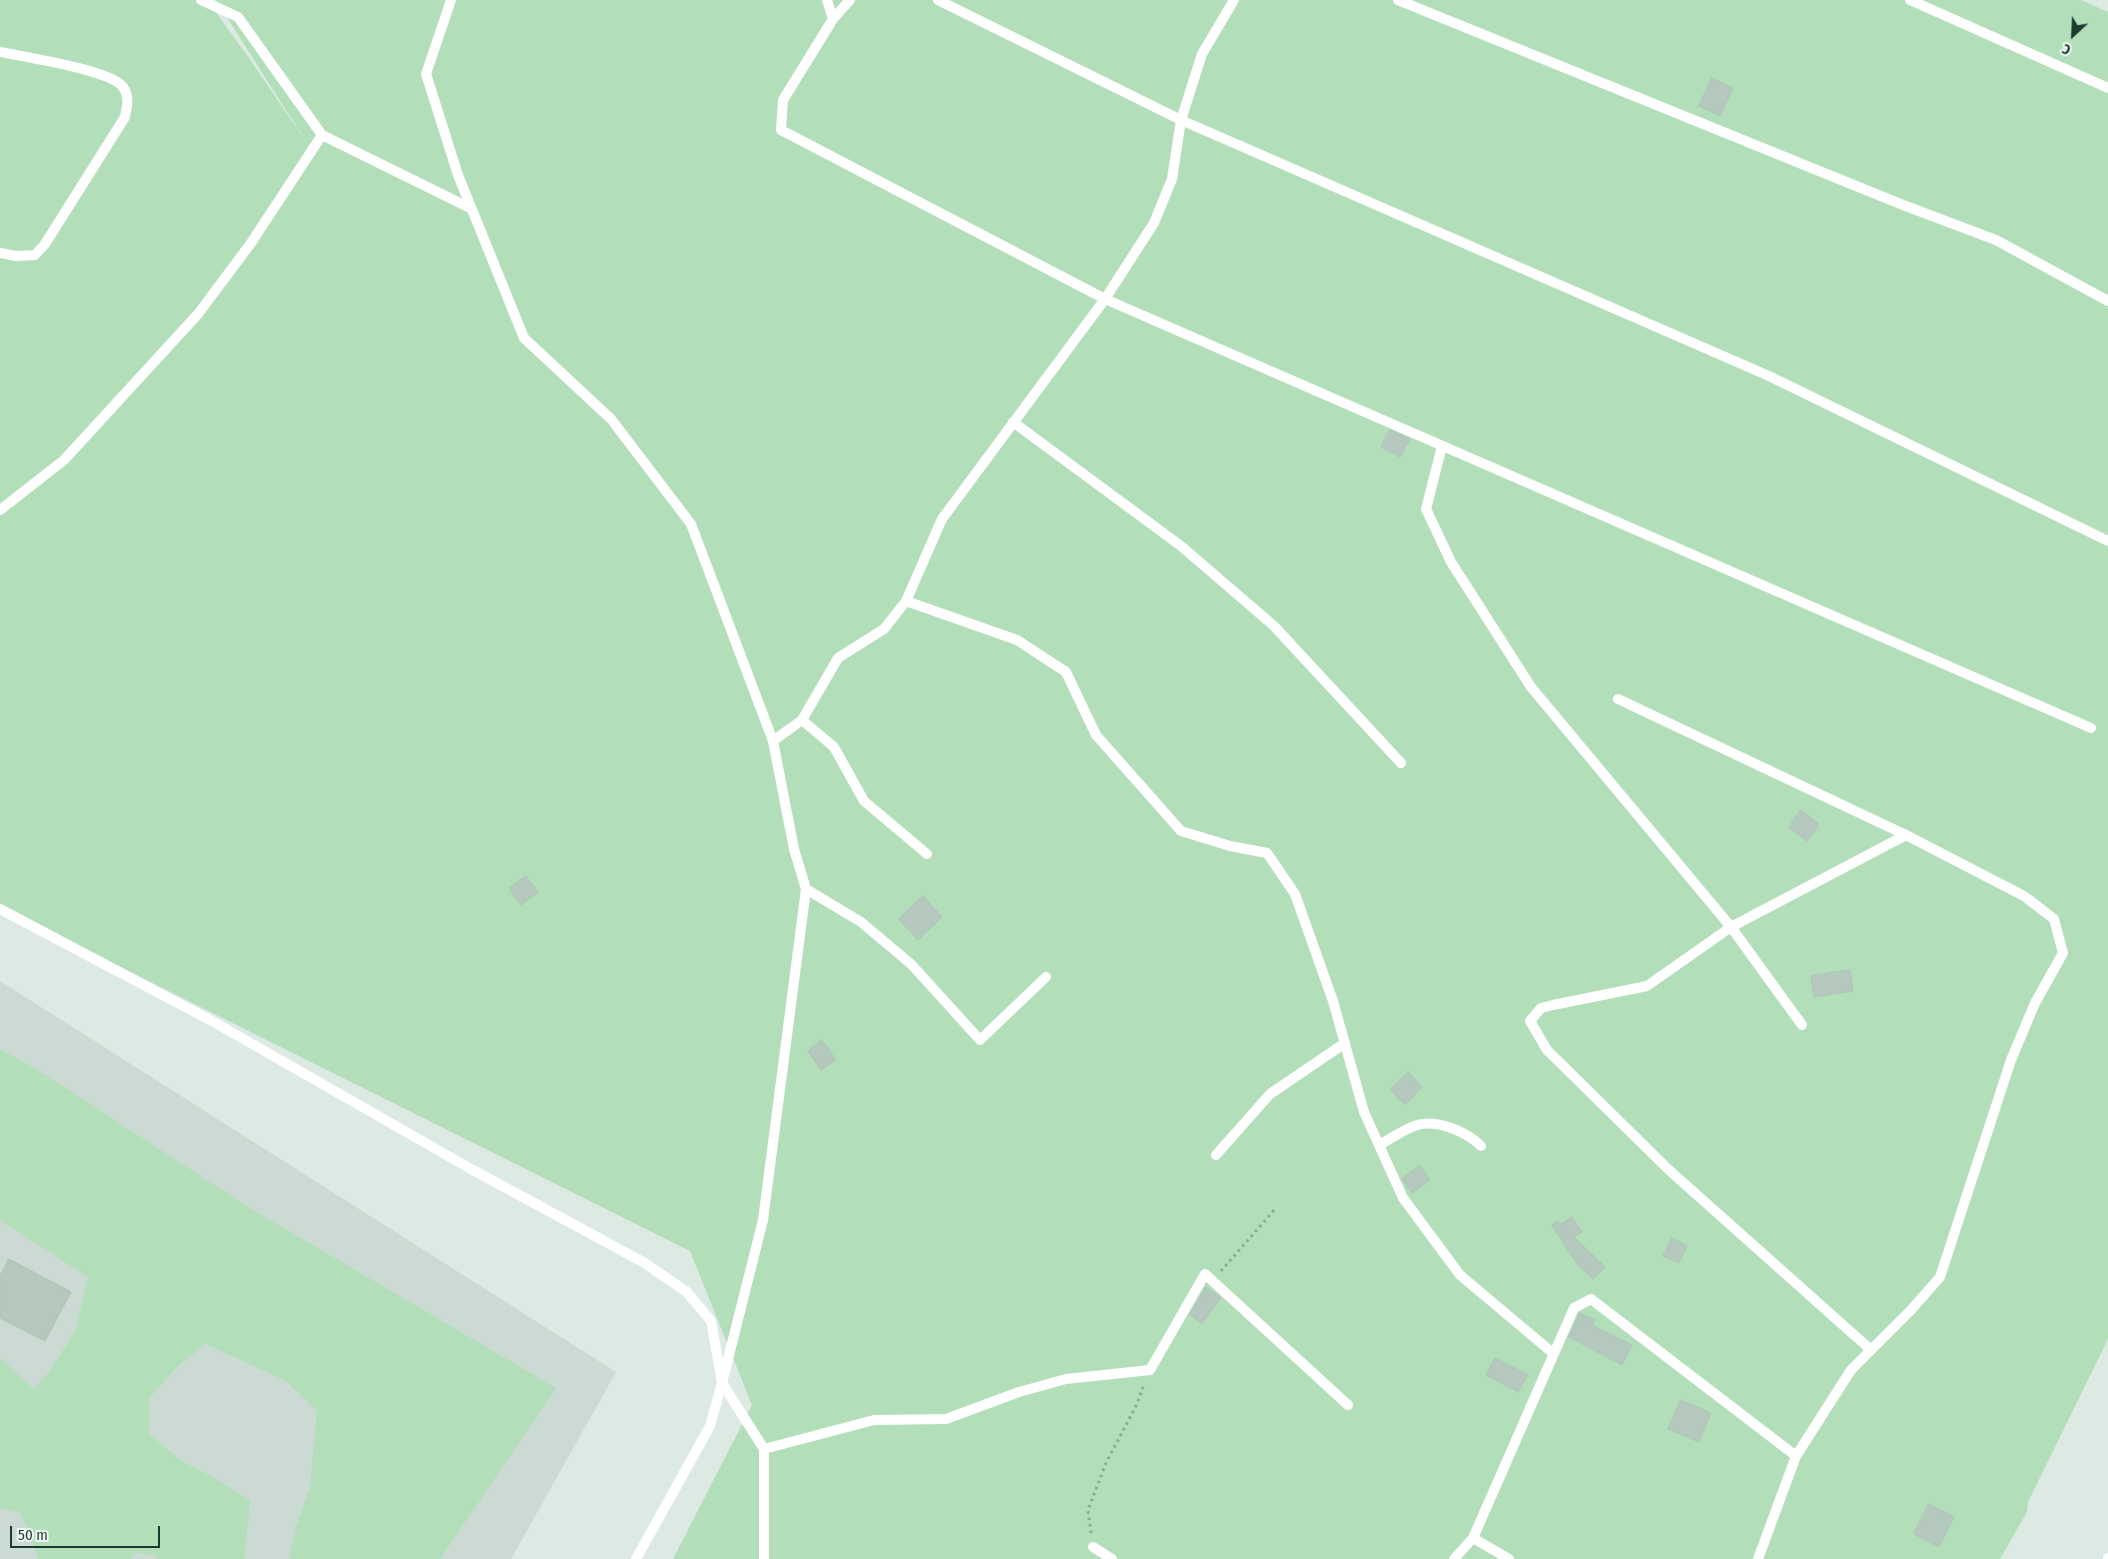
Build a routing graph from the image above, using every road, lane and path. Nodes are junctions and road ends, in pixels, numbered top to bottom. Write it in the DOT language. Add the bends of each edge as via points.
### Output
graph roads {
  1 [pos="201,0"];
  2 [pos="450,0"];
  3 [pos="826,0"];
  4 [pos="850,0"];
  5 [pos="938,0"];
  6 [pos="1234,0"];
  7 [pos="1398,0"];
  8 [pos="1910,0"];
  9 [pos="833,19"];
  10 [pos="0,52"];
  11 [pos="2108,88"];
  12 [pos="1181,120"];
  13 [pos="322,135"];
  14 [pos="472,209"];
  15 [pos="0,253"];
  16 [pos="1105,299"];
  17 [pos="2108,301"];
  18 [pos="1013,422"];
  19 [pos="1442,446"];
  20 [pos="0,510"];
  21 [pos="2108,541"];
  22 [pos="906,601"];
  23 [pos="1618,699"];
  24 [pos="802,720"];
  25 [pos="2092,728"];
  26 [pos="773,741"];
  27 [pos="1402,763"];
  28 [pos="1906,835"];
  29 [pos="926,854"];
  30 [pos="806,889"];
  31 [pos="0,909"];
  32 [pos="1731,928"];
  33 [pos="1046,976"];
  34 [pos="1802,1025"];
  35 [pos="1345,1043"];
  36 [pos="1379,1145"];
  37 [pos="1481,1146"];
  38 [pos="1216,1156"];
  39 [pos="1276,1208"];
  40 [pos="1212,1281"];
  41 [pos="1871,1350"];
  42 [pos="1554,1354"];
  43 [pos="1150,1370"];
  44 [pos="722,1383"];
  45 [pos="1348,1405"];
  46 [pos="764,1449"];
  47 [pos="1796,1456"];
  48 [pos="1473,1538"];
  49 [pos="1093,1547"];
  50 [pos="636,1559"];
  51 [pos="764,1559"];
  52 [pos="1112,1559"];
  53 [pos="1454,1559"];
  54 [pos="1509,1559"];
  55 [pos="1758,1559"];
  1 -- 13 [label="lane" via="238,18"];
  2 -- 14 [label="lane" via="426,74"];
  3 -- 9 [label="lane"];
  4 -- 9 [label="lane"];
  5 -- 12 [label="lane"];
  6 -- 12 [label="lane" via="1202,54"];
  7 -- 17 [label="lane" via="1996,240"];
  8 -- 11 [label="lane"];
  9 -- 16 [label="lane" via="783,100 781,130"];
  10 -- 15 [label="lane" via="101,73 122,85 128,97 124,117 45,244 35,255"];
  12 -- 16 [label="lane" via="1172,180 1154,224"];
  12 -- 21 [label="lane" via="1769,376"];
  13 -- 14 [label="lane"];
  13 -- 20 [label="lane" via="251,243 198,314 64,460"];
  14 -- 26 [label="lane" via="524,338 611,418 691,524"];
  16 -- 18 [label="lane"];
  16 -- 19 [label="lane"];
  18 -- 22 [label="lane" via="942,519"];
  18 -- 27 [label="lane" via="1182,546 1274,626"];
  19 -- 25 [label="lane"];
  19 -- 32 [label="lane" via="1426,509 1451,562 1531,687"];
  22 -- 24 [label="lane" via="884,628 838,658"];
  22 -- 35 [label="lane" via="1017,640 1066,672 1096,735 1181,832 1267,853 1295,894 1334,1001"];
  23 -- 28 [label="lane"];
  24 -- 26 [label="lane"];
  24 -- 29 [label="lane" via="834,747 864,801"];
  26 -- 30 [label="lane" via="794,849"];
  28 -- 32 [label="lane"];
  28 -- 41 [label="lane" via="2024,896 2054,920 2063,952 2034,1003 2011,1060 1940,1277"];
  30 -- 33 [label="lane" via="861,922 910,964 980,1040"];
  30 -- 44 [label="lane" via="763,1220"];
  31 -- 44 [label="lane" via="212,1021 471,1169 643,1262 686,1292 711,1321"];
  32 -- 34 [label="lane"];
  32 -- 41 [label="lane" via="1647,986 1541,1008 1530,1021 1547,1050 1669,1170"];
  35 -- 36 [label="lane" via="1364,1112"];
  35 -- 38 [label="lane" via="1270,1094"];
  36 -- 37 [label="lane" via="1418,1125 1445,1125 1473,1138"];
  36 -- 42 [label="lane" via="1403,1198 1460,1276"];
  39 -- 40 [label="path"];
  40 -- 43 [label="lane" via="1205,1274"];
  40 -- 45 [label="lane"];
  41 -- 47 [label="lane" via="1851,1370"];
  42 -- 47 [label="lane" via="1574,1308 1591,1299"];
  42 -- 48 [label="lane"];
  43 -- 46 [label="lane" via="1066,1380 1019,1392 946,1419 874,1420"];
  43 -- 49 [label="path" via="1137,1404 1106,1463 1088,1510"];
  44 -- 46 [label="lane"];
  44 -- 50 [label="lane" via="710,1426"];
  46 -- 51 [label="lane"];
  47 -- 55 [label="lane"];
  48 -- 53 [label="lane"];
  48 -- 54 [label="lane"];
  49 -- 52 [label="lane"];
}
